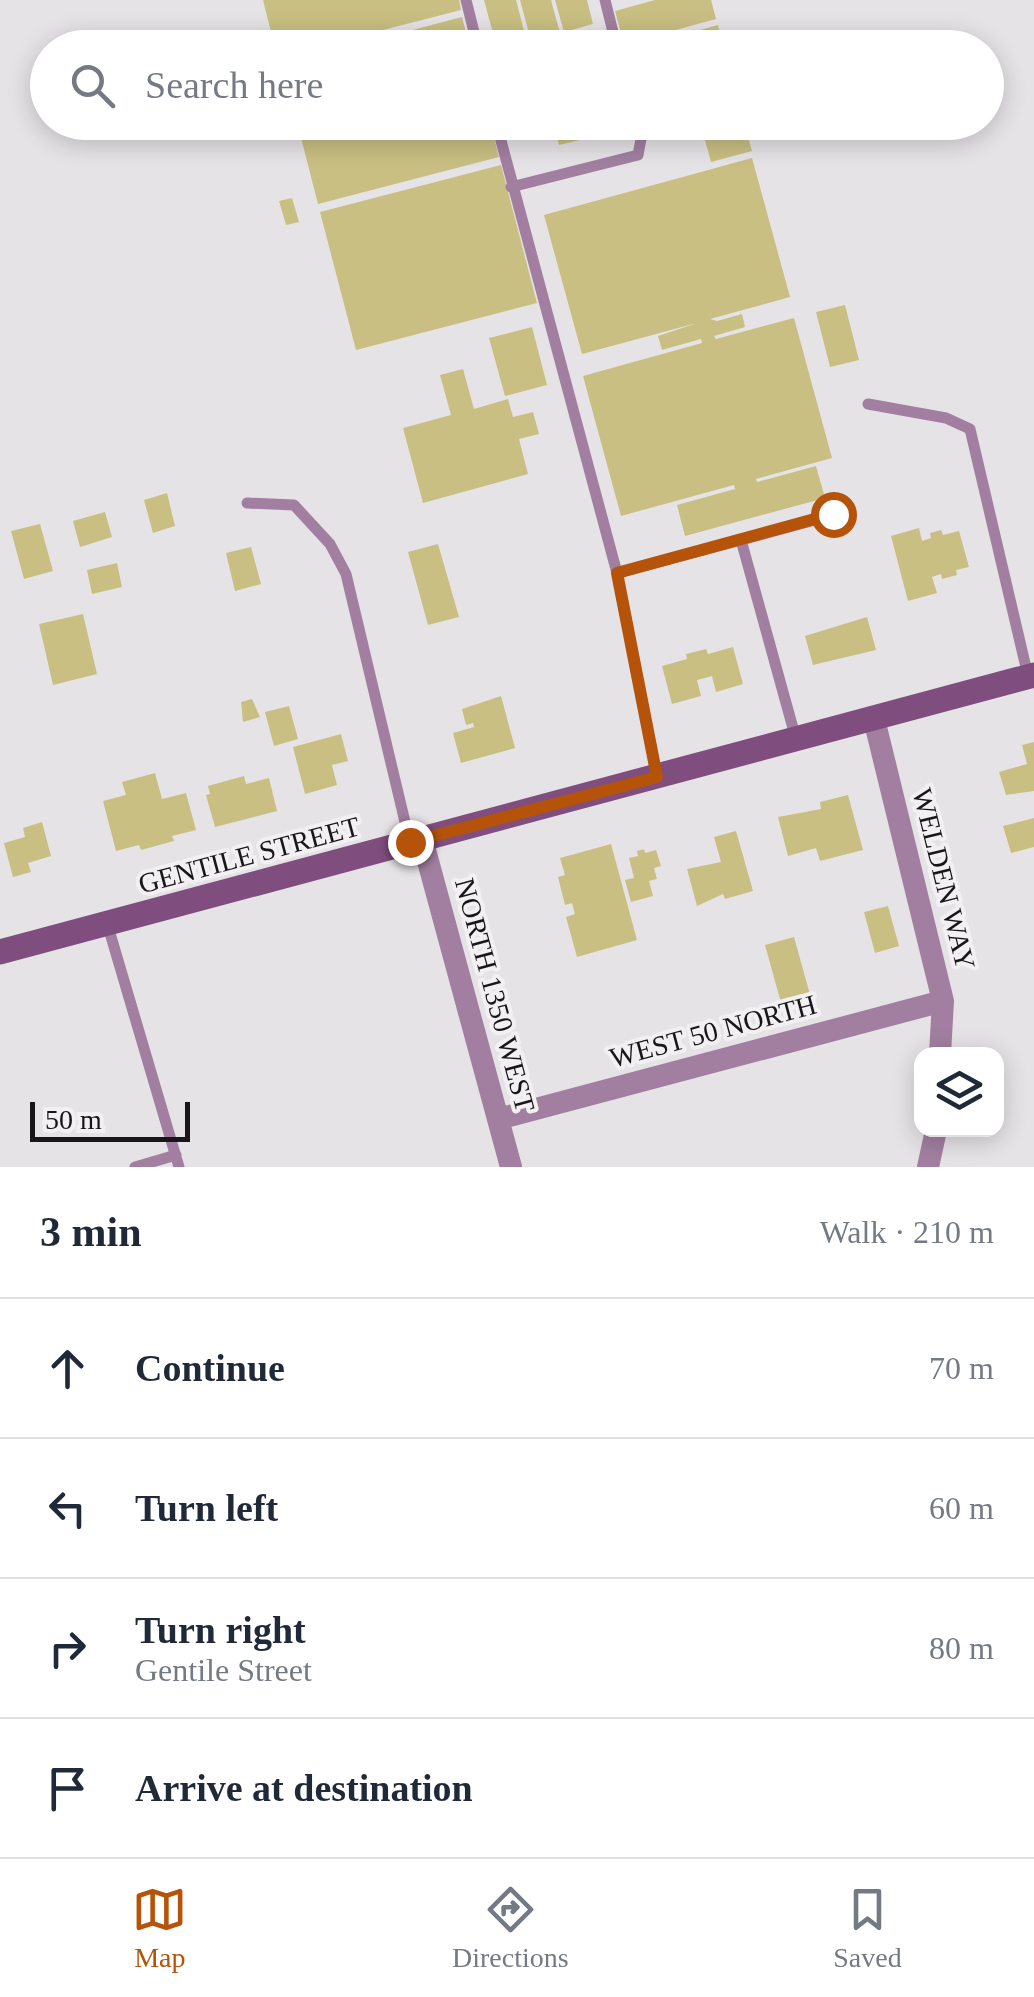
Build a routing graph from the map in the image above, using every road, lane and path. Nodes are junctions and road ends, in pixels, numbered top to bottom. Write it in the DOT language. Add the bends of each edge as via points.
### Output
graph roads {
  1 [pos="466,0"];
  2 [pos="605,0"];
  3 [pos="474,30"];
  4 [pos="612,30"];
  5 [pos="500,140"];
  6 [pos="641,140"];
  7 [pos="511,186"];
  8 [pos="868,404"];
  9 [pos="247,503"];
  10 [pos="833,514"];
  11 [pos="740,540"];
  12 [pos="617,573"];
  13 [pos="1031,676"];
  14 [pos="874,719"];
  15 [pos="796,740"];
  16 [pos="657,777"];
  17 [pos="416,841"];
  18 [pos="107,923"];
  19 [pos="0,952"];
  20 [pos="943,1001"];
  21 [pos="940,1047"];
  22 [pos="498,1120"];
  23 [pos="934,1137"];
  24 [pos="178,1161"];
  25 [pos="135,1167"];
  26 [pos="511,1167"];
  27 [pos="928,1167"];
  1 -- 3 [label="lane"];
  2 -- 4 [label="lane"];
  5 -- 7 [label="lane"];
  6 -- 7 [label="lane" via="638,155"];
  7 -- 12 [label="lane"];
  8 -- 13 [label="lane" via="970,429"];
  9 -- 17 [label="lane" via="294,504 330,544 346,574"];
  10 -- 11 [label="lane"];
  11 -- 12 [label="lane"];
  11 -- 15 [label="lane"];
  12 -- 16 [label="lane"];
  13 -- 14 [label="main road, GENTILE STREET"];
  14 -- 15 [label="main road, GENTILE STREET"];
  14 -- 20 [label="street, WELDEN WAY"];
  15 -- 16 [label="main road, GENTILE STREET"];
  16 -- 17 [label="main road, GENTILE STREET"];
  17 -- 18 [label="main road, GENTILE STREET"];
  17 -- 22 [label="street, NORTH 1350 WEST"];
  18 -- 19 [label="main road, GENTILE STREET"];
  18 -- 24 [label="lane"];
  20 -- 21 [label="street, WELDEN WAY"];
  20 -- 22 [label="street, WEST 50 NORTH"];
  22 -- 26 [label="street, NORTH 1350 WEST"];
  23 -- 27 [label="street"];
  24 -- 25 [label="lane"];
}
